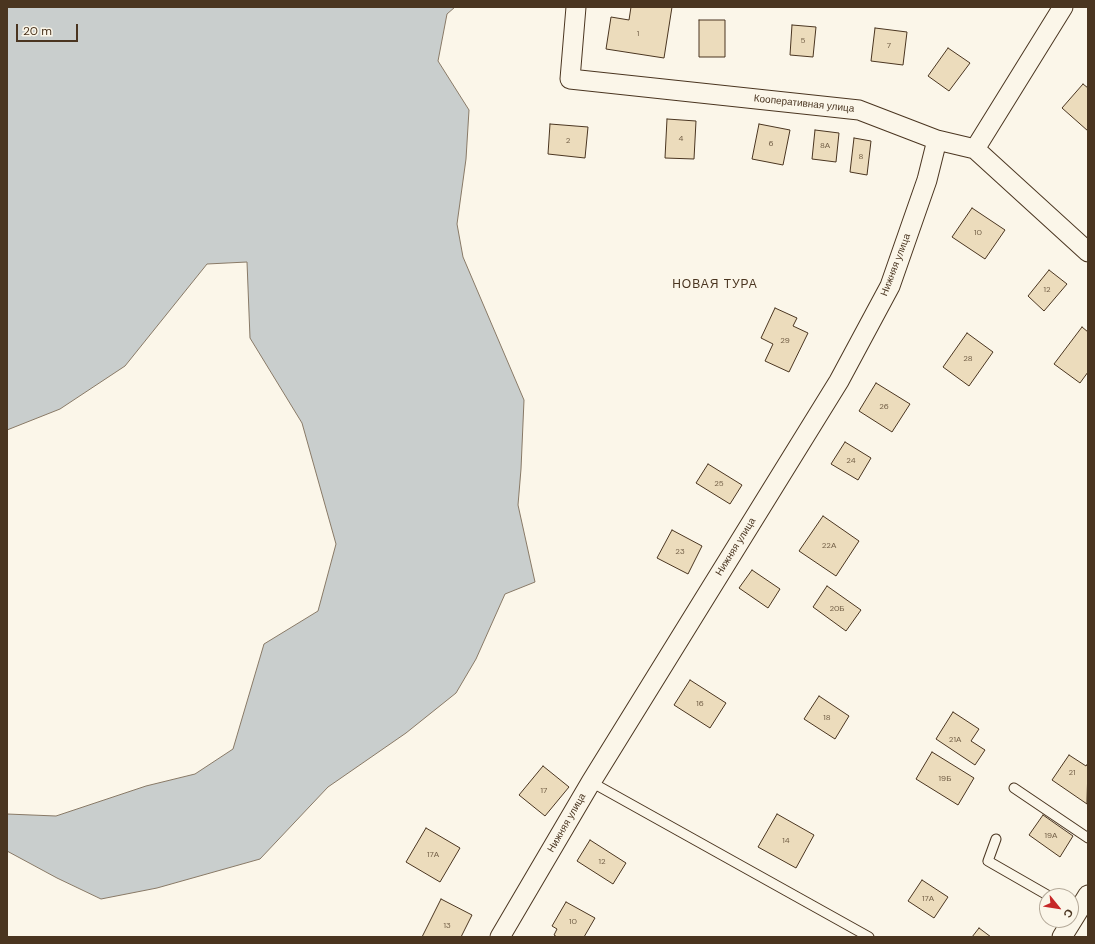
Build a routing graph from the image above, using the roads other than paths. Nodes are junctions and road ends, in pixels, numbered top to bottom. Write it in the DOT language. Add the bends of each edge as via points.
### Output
graph roads {
  1 [pos="576,7"];
  2 [pos="1063,7"];
  3 [pos="937,140"];
  4 [pos="975,149"];
  5 [pos="1088,252"];
  6 [pos="591,782"];
  7 [pos="1014,788"];
  8 [pos="1088,838"];
  9 [pos="996,839"];
  10 [pos="1039,890"];
  11 [pos="1088,895"];
  12 [pos="1079,905"];
  13 [pos="500,937"];
  14 [pos="869,937"];
  1 -- 3 [label="street, Кооперативная улица" via="570,79 859,110"];
  2 -- 4 [label="street"];
  3 -- 4 [label="street, Кооперативная улица"];
  3 -- 6 [label="street, Нижняя улица" via="927,180 890,286 839,380"];
  4 -- 5 [label="street, Кооперативная улица"];
  6 -- 13 [label="street, Нижняя улица"];
  6 -- 14 [label="lane"];
  7 -- 8 [label="lane"];
  9 -- 10 [label="lane" via="988,861"];
  11 -- 12 [label="street"];
}
